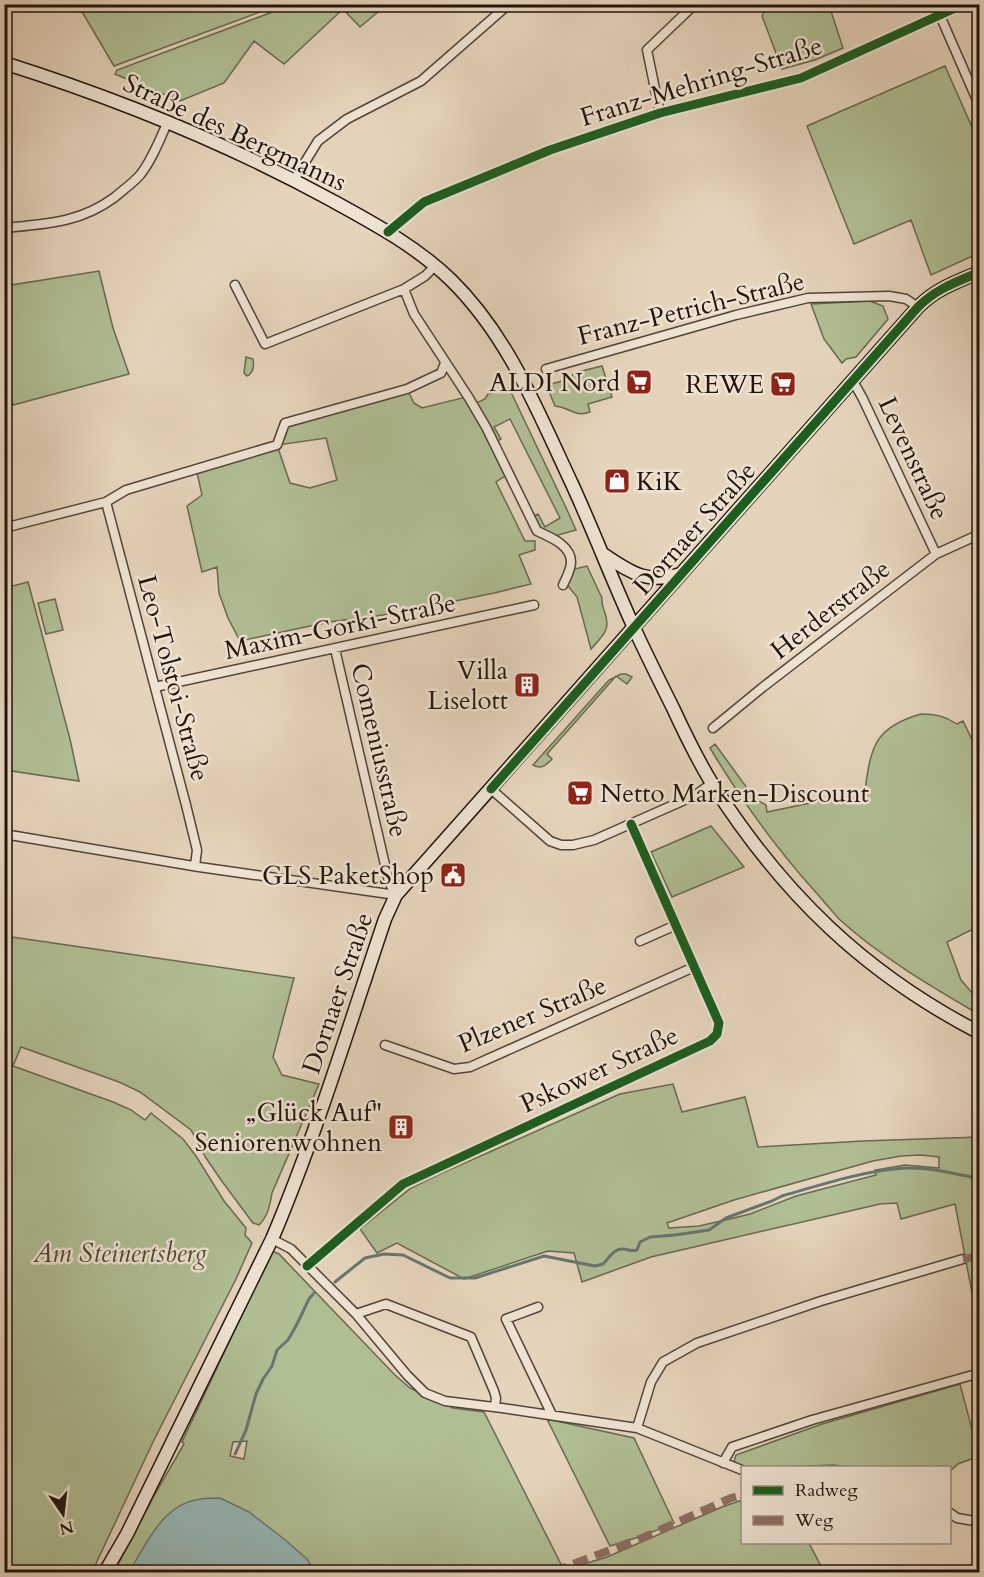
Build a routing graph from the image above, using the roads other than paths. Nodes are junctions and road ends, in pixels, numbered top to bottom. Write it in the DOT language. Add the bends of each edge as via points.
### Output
graph roads {
  1 [pos="509,4"];
  2 [pos="695,4"];
  3 [pos="935,4"];
  4 [pos="964,4"];
  5 [pos="940,16"];
  6 [pos="4,63"];
  7 [pos="980,107"];
  8 [pos="660,113"];
  9 [pos="168,121"];
  10 [pos="294,180"];
  11 [pos="4,228"];
  12 [pos="388,232"];
  13 [pos="435,266"];
  14 [pos="980,272"];
  15 [pos="236,285"];
  16 [pos="404,289"];
  17 [pos="918,307"];
  18 [pos="445,363"];
  19 [pos="546,369"];
  20 [pos="853,381"];
  21 [pos="106,502"];
  22 [pos="4,528"];
  23 [pos="980,534"];
  24 [pos="603,554"];
  25 [pos="936,554"];
  26 [pos="681,574"];
  27 [pos="563,585"];
  28 [pos="534,605"];
  29 [pos="634,628"];
  30 [pos="335,649"];
  31 [pos="155,687"];
  32 [pos="713,728"];
  33 [pos="712,783"];
  34 [pos="491,789"];
  35 [pos="631,824"];
  36 [pos="4,834"];
  37 [pos="195,866"];
  38 [pos="396,895"];
  39 [pos="676,925"];
  40 [pos="640,941"];
  41 [pos="694,967"];
  42 [pos="980,1033"];
  43 [pos="385,1045"];
  44 [pos="272,1239"];
  45 [pos="963,1259"];
  46 [pos="307,1266"];
  47 [pos="538,1307"];
  48 [pos="356,1314"];
  49 [pos="980,1373"];
  50 [pos="495,1407"];
  51 [pos="552,1415"];
  52 [pos="637,1428"];
  53 [pos="723,1463"];
  54 [pos="741,1470"];
  55 [pos="951,1515"];
  56 [pos="980,1522"];
  57 [pos="105,1572"];
  1 -- 10 [label="street" via="421,81 346,119 318,141"];
  2 -- 8 [label="street" via="647,50"];
  3 -- 5 [label="street"];
  4 -- 5 [label="street, Franz-Mehring-Straße"];
  5 -- 7 [label="street"];
  5 -- 8 [label="street, Franz-Mehring-Straße" via="801,78"];
  6 -- 9 [label="main road, Straße des Bergmanns"];
  8 -- 12 [label="street, Franz-Mehring-Straße" via="550,150 424,201"];
  9 -- 10 [label="main road, Straße des Bergmanns"];
  9 -- 11 [label="street" via="140,175 105,204 74,219"];
  10 -- 12 [label="main road, Straße des Bergmanns"];
  12 -- 13 [label="main road, Straße des Bergmanns"];
  13 -- 16 [label="street"];
  13 -- 24 [label="main road, Straße des Bergmanns" via="475,306 517,368"];
  14 -- 17 [label="main road, Dornaer Straße" via="930,295"];
  15 -- 16 [label="street" via="265,344"];
  16 -- 18 [label="street" via="414,314"];
  17 -- 19 [label="street, Franz-Petrich-Straße" via="906,299 889,296 808,298"];
  17 -- 20 [label="main road, Dornaer Straße"];
  18 -- 21 [label="street" via="441,373 407,389 285,423 277,445 126,490"];
  18 -- 27 [label="street" via="486,427 537,531 568,549 572,561"];
  20 -- 25 [label="street, Levenstraße"];
  20 -- 26 [label="main road, Dornaer Straße"];
  21 -- 22 [label="street"];
  21 -- 31 [label="street, Leo-Tolstoi-Straße"];
  23 -- 25 [label="street, Herderstraße"];
  24 -- 26 [label="main road" via="647,578"];
  24 -- 29 [label="main road, Straße des Bergmanns"];
  25 -- 32 [label="street, Herderstraße"];
  26 -- 29 [label="main road, Dornaer Straße"];
  28 -- 30 [label="street, Maxim-Gorki-Straße"];
  29 -- 33 [label="main road, Straße des Bergmanns"];
  29 -- 34 [label="main road, Dornaer Straße"];
  30 -- 31 [label="street, Maxim-Gorki-Straße"];
  30 -- 38 [label="street, Comeniusstraße" via="389,882"];
  31 -- 37 [label="street, Leo-Tolstoi-Straße" via="197,850"];
  33 -- 35 [label="street" via="696,795"];
  33 -- 42 [label="main road, Straße des Bergmanns" via="785,883 831,930 903,989"];
  34 -- 35 [label="street" via="550,841 561,845 594,840"];
  34 -- 38 [label="main road, Dornaer Straße"];
  35 -- 39 [label="street, Pskower Straße"];
  36 -- 37 [label="street"];
  37 -- 38 [label="street"];
  38 -- 44 [label="main road, Dornaer Straße"];
  39 -- 40 [label="street"];
  39 -- 41 [label="street, Pskower Straße"];
  41 -- 43 [label="street, Plzener Straße" via="470,1067 454,1069"];
  41 -- 46 [label="street, Pskower Straße" via="719,1023 717,1034 710,1041 403,1184"];
  44 -- 46 [label="street" via="291,1249"];
  44 -- 57 [label="main road, Dornaer Straße"];
  45 -- 52 [label="street" via="697,1343 663,1362 651,1382"];
  46 -- 48 [label="street"];
  47 -- 51 [label="street" via="507,1319"];
  48 -- 50 [label="street" via="425,1393 445,1401"];
  48 -- 50 [label="street" via="386,1304 471,1337 494,1390"];
  49 -- 53 [label="street" via="732,1447"];
  50 -- 51 [label="street"];
  51 -- 52 [label="street"];
  52 -- 53 [label="street"];
  53 -- 54 [label="street"];
  55 -- 56 [label="street"];
}
